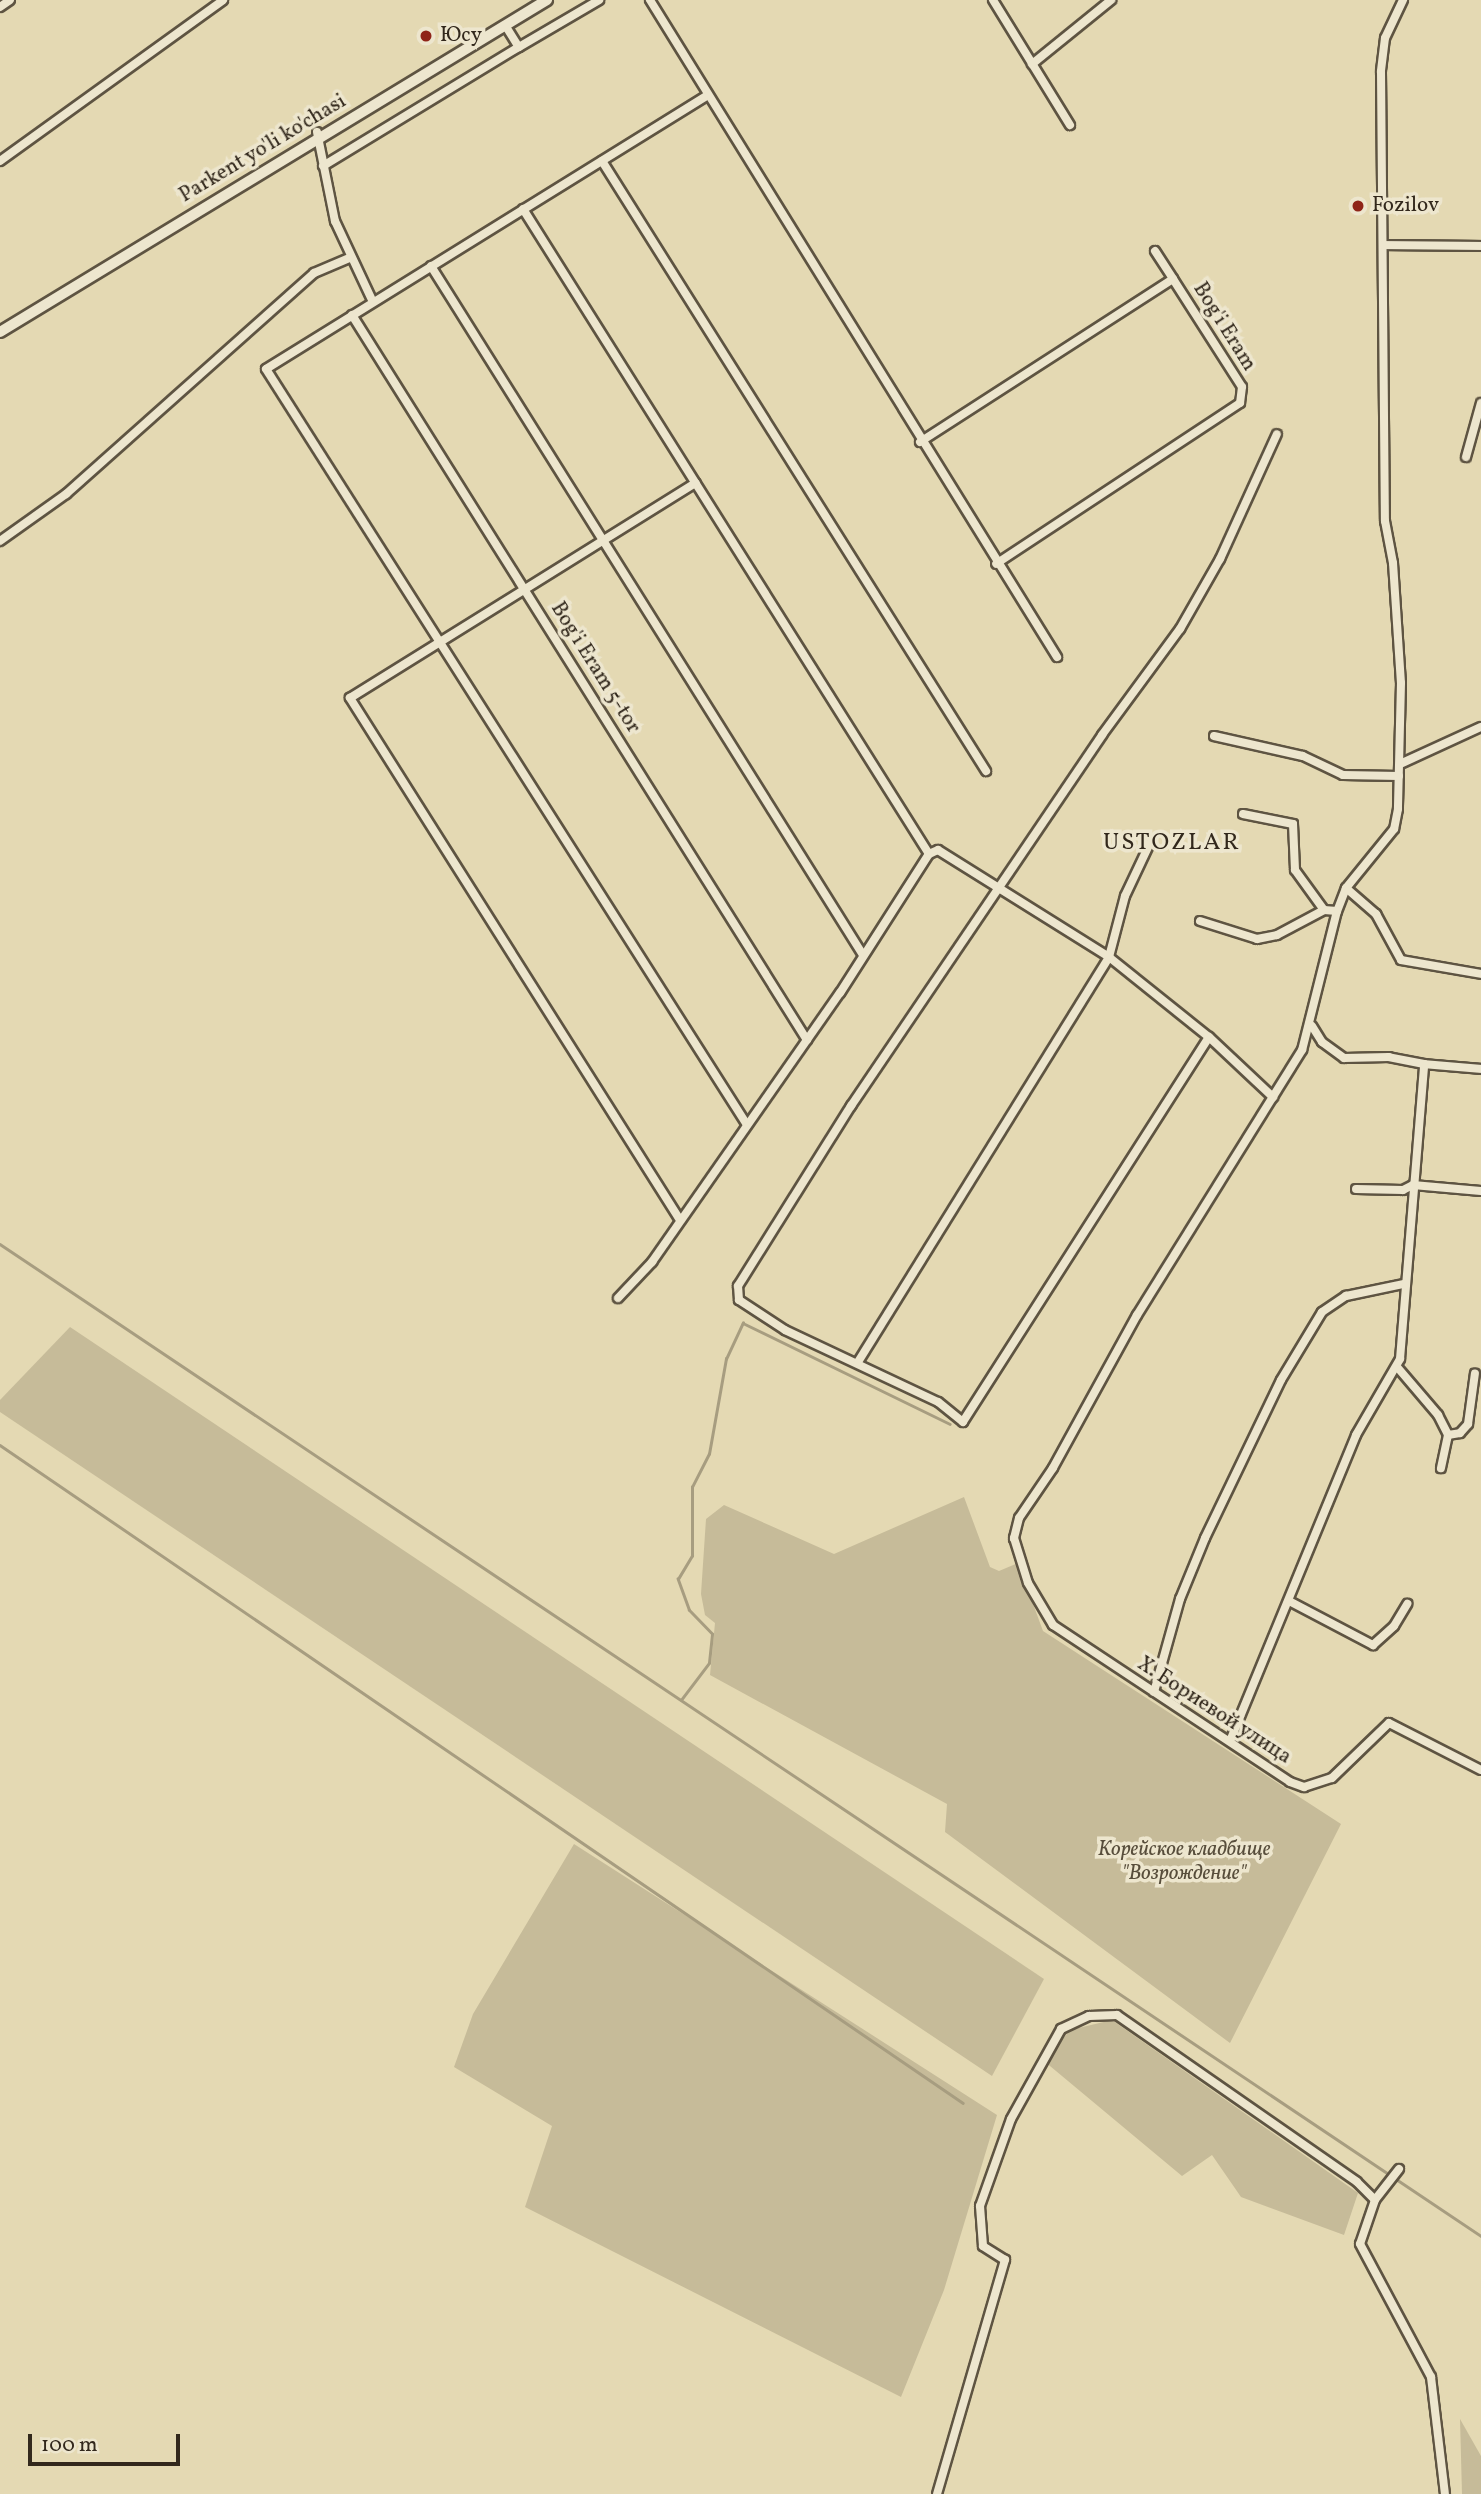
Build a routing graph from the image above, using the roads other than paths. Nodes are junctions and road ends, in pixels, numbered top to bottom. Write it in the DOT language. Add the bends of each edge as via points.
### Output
graph roads {
  1 [pos="10,0"];
  2 [pos="223,0"];
  3 [pos="534,0"];
  4 [pos="547,0"];
  5 [pos="599,0"];
  6 [pos="650,0"];
  7 [pos="993,0"];
  8 [pos="1111,0"];
  9 [pos="1403,0"];
  10 [pos="0,7"];
  11 [pos="505,25"];
  12 [pos="519,47"];
  13 [pos="1032,64"];
  14 [pos="708,95"];
  15 [pos="1070,125"];
  16 [pos="318,135"];
  17 [pos="0,161"];
  18 [pos="602,161"];
  19 [pos="323,166"];
  20 [pos="523,209"];
  21 [pos="1383,245"];
  22 [pos="1481,246"];
  23 [pos="1155,251"];
  24 [pos="350,258"];
  25 [pos="431,266"];
  26 [pos="1173,279"];
  27 [pos="373,302"];
  28 [pos="352,315"];
  29 [pos="0,325"];
  30 [pos="0,332"];
  31 [pos="1481,403"];
  32 [pos="1277,434"];
  33 [pos="920,442"];
  34 [pos="1466,457"];
  35 [pos="695,483"];
  36 [pos="603,540"];
  37 [pos="0,541"];
  38 [pos="996,564"];
  39 [pos="524,589"];
  40 [pos="438,643"];
  41 [pos="1057,657"];
  42 [pos="1481,727"];
  43 [pos="1214,736"];
  44 [pos="1400,764"];
  45 [pos="986,771"];
  46 [pos="1399,776"];
  47 [pos="1243,814"];
  48 [pos="1150,843"];
  49 [pos="929,854"];
  50 [pos="1346,888"];
  51 [pos="997,890"];
  52 [pos="1324,909"];
  53 [pos="1337,911"];
  54 [pos="1200,921"];
  55 [pos="863,955"];
  56 [pos="1109,957"];
  57 [pos="1481,974"];
  58 [pos="1312,1026"];
  59 [pos="1209,1037"];
  60 [pos="807,1040"];
  61 [pos="1424,1064"];
  62 [pos="1481,1069"];
  63 [pos="1273,1097"];
  64 [pos="747,1125"];
  65 [pos="1413,1185"];
  66 [pos="1356,1189"];
  67 [pos="1481,1191"];
  68 [pos="680,1220"];
  69 [pos="1403,1284"];
  70 [pos="618,1298"];
  71 [pos="858,1362"];
  72 [pos="1398,1368"];
  73 [pos="1475,1373"];
  74 [pos="1448,1435"];
  75 [pos="1441,1468"];
  76 [pos="1291,1602"];
  77 [pos="1407,1604"];
  78 [pos="1154,1692"];
  79 [pos="1230,1741"];
  80 [pos="1481,1770"];
  81 [pos="1399,2169"];
  82 [pos="1375,2200"];
  83 [pos="937,2494"];
  84 [pos="1445,2494"];
  1 -- 10 [label="street"];
  2 -- 17 [label="street"];
  3 -- 16 [label="street, Parkent yo'li ko'chasi"];
  4 -- 11 [label="street, Parkent yo'li ko'chasi"];
  5 -- 12 [label="street"];
  6 -- 14 [label="street"];
  7 -- 13 [label="street"];
  8 -- 13 [label="street"];
  9 -- 21 [label="street" via="1385,38 1381,72"];
  11 -- 12 [label="street"];
  11 -- 16 [label="street, Parkent yo'li ko'chasi"];
  12 -- 19 [label="street"];
  13 -- 15 [label="street"];
  14 -- 18 [label="street"];
  14 -- 33 [label="street"];
  16 -- 19 [label="street"];
  16 -- 29 [label="street, Parkent yo'li ko'chasi"];
  16 -- 30 [label="street, Parkent yo'li ko'chasi"];
  18 -- 20 [label="street"];
  18 -- 45 [label="street"];
  19 -- 24 [label="street" via="335,221"];
  20 -- 25 [label="street"];
  20 -- 35 [label="street"];
  21 -- 22 [label="street"];
  21 -- 44 [label="street" via="1385,521 1393,563 1401,683"];
  23 -- 26 [label="street"];
  24 -- 27 [label="street"];
  24 -- 37 [label="street" via="314,273 65,494"];
  25 -- 27 [label="street"];
  25 -- 36 [label="street"];
  26 -- 33 [label="street, Bog'i Eram"];
  26 -- 38 [label="street, Bog'i Eram" via="1243,397"];
  27 -- 28 [label="street"];
  28 -- 39 [label="street, Bog'i Eram 5-tor"];
  28 -- 40 [label="street" via="266,369"];
  31 -- 34 [label="street"];
  32 -- 51 [label="street" via="1220,559 1180,629"];
  33 -- 38 [label="street"];
  35 -- 36 [label="street"];
  35 -- 49 [label="street"];
  36 -- 39 [label="street"];
  36 -- 55 [label="street"];
  38 -- 41 [label="street"];
  39 -- 40 [label="street"];
  39 -- 60 [label="street, Bog'i Eram 5-tor"];
  40 -- 64 [label="street"];
  40 -- 68 [label="street" via="349,698"];
  42 -- 44 [label="street"];
  43 -- 46 [label="street" via="1303,756 1343,775"];
  44 -- 46 [label="street"];
  46 -- 50 [label="street" via="1394,829"];
  47 -- 52 [label="street" via="1293,824 1295,870"];
  48 -- 56 [label="street" via="1125,896"];
  49 -- 51 [label="street" via="938,850"];
  49 -- 55 [label="street"];
  50 -- 53 [label="street"];
  50 -- 57 [label="street" via="1376,914 1401,960"];
  51 -- 56 [label="street"];
  51 -- 71 [label="street" via="851,1106 738,1286 745,1306"];
  52 -- 53 [label="street"];
  52 -- 54 [label="street" via="1277,934 1257,939"];
  53 -- 58 [label="street"];
  55 -- 60 [label="street"];
  56 -- 59 [label="street"];
  56 -- 71 [label="street"];
  58 -- 61 [label="street" via="1322,1042 1344,1058"];
  58 -- 63 [label="street"];
  59 -- 63 [label="street"];
  59 -- 71 [label="street" via="963,1422 938,1402"];
  60 -- 64 [label="street"];
  61 -- 62 [label="street"];
  61 -- 65 [label="street"];
  63 -- 78 [label="street, Х. Бориевой улица" via="1208,1197 1014,1527 1018,1557 1046,1617"];
  64 -- 68 [label="street"];
  65 -- 66 [label="street" via="1403,1190"];
  65 -- 67 [label="street"];
  65 -- 69 [label="street"];
  68 -- 70 [label="street" via="652,1262"];
  69 -- 72 [label="street"];
  69 -- 78 [label="street" via="1331,1301 1280,1380 1180,1599"];
  72 -- 74 [label="street" via="1438,1415"];
  72 -- 76 [label="street" via="1356,1435"];
  73 -- 74 [label="street" via="1468,1424 1460,1433"];
  74 -- 75 [label="street"];
  76 -- 77 [label="street" via="1373,1644 1394,1626"];
  76 -- 79 [label="street"];
  78 -- 79 [label="street, Х. Бориевой улица"];
  79 -- 80 [label="street, Х. Бориевой улица" via="1304,1787 1332,1778 1389,1723"];
  81 -- 82 [label="street"];
  82 -- 83 [label="street" via="1357,2182 1117,2015 1089,2016 1061,2029 1011,2119 980,2206 983,2246 1005,2260"];
  82 -- 84 [label="street" via="1360,2244 1431,2377"];
}
